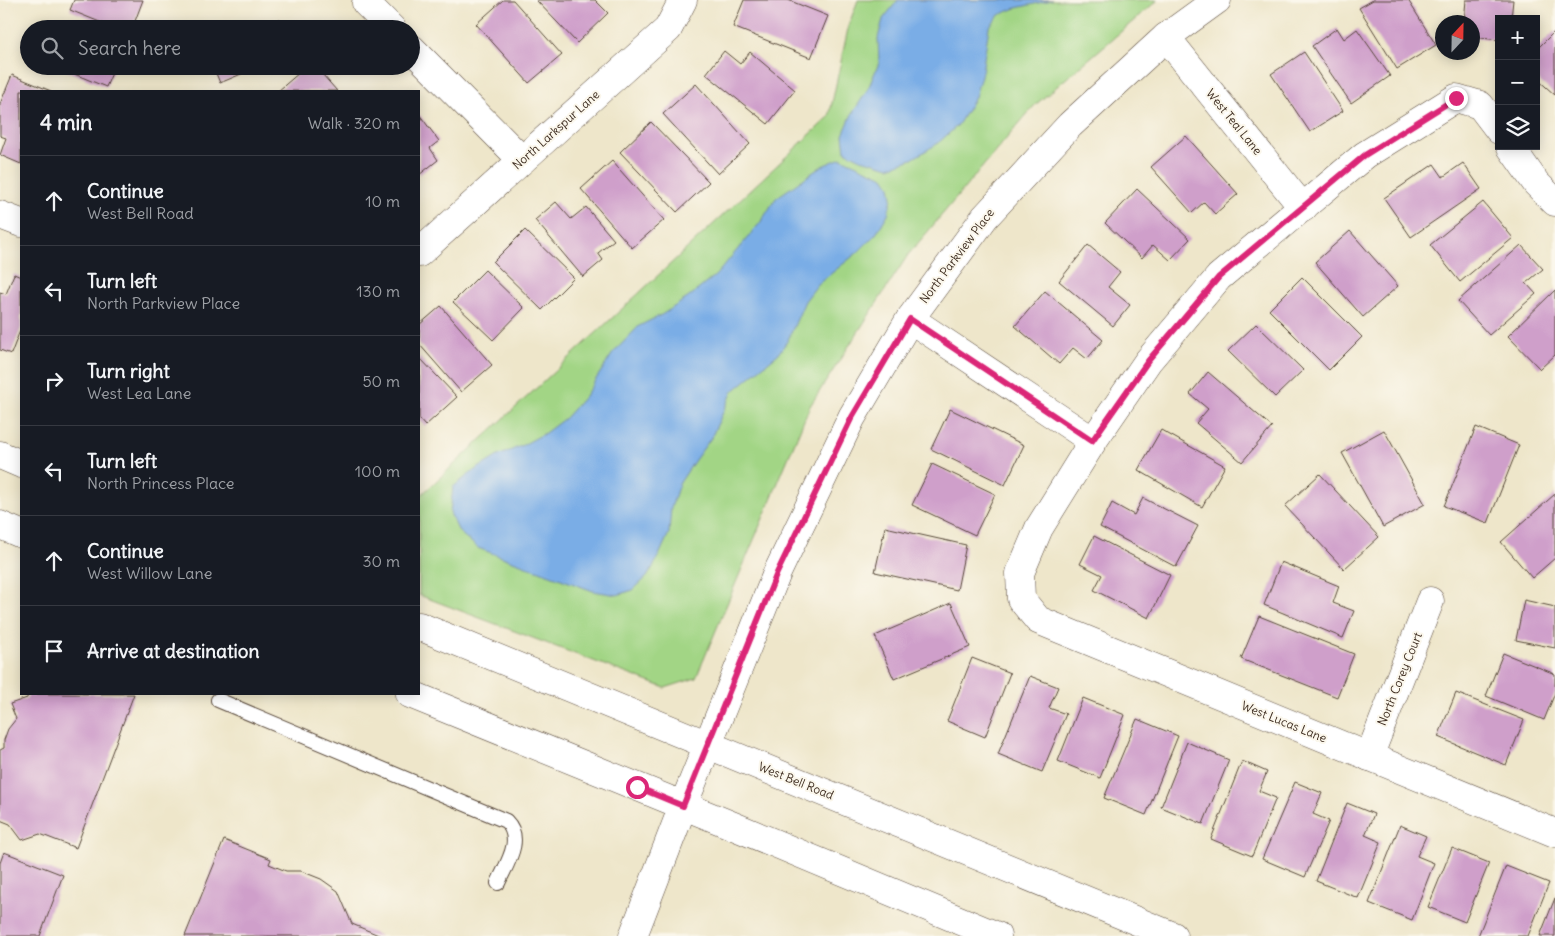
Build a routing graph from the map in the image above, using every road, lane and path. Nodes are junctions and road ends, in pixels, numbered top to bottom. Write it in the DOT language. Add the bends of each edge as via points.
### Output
graph roads {
  1 [pos="683,0"];
  2 [pos="1216,0"];
  3 [pos="366,3"];
  4 [pos="383,20"];
  5 [pos="1166,37"];
  6 [pos="420,57"];
  7 [pos="1495,125"];
  8 [pos="1513,150"];
  9 [pos="522,160"];
  10 [pos="1555,202"];
  11 [pos="1303,208"];
  12 [pos="0,215"];
  13 [pos="20,223"];
  14 [pos="420,252"];
  15 [pos="910,319"];
  16 [pos="1092,441"];
  17 [pos="0,455"];
  18 [pos="20,464"];
  19 [pos="0,525"];
  20 [pos="20,534"];
  21 [pos="1430,601"];
  22 [pos="420,626"];
  23 [pos="412,695"];
  24 [pos="218,700"];
  25 [pos="709,744"];
  26 [pos="1369,757"];
  27 [pos="683,806"];
  28 [pos="1555,833"];
  29 [pos="498,883"];
  30 [pos="633,936"];
  31 [pos="998,936"];
  32 [pos="1173,936"];
  1 -- 9 [label="street, North Larkspur Lane" via="668,29"];
  2 -- 5 [label="street, North Parkview Place"];
  3 -- 4 [label="street"];
  5 -- 11 [label="street, West Teal Lane"];
  5 -- 15 [label="street, North Parkview Place" via="1070,125 985,217"];
  6 -- 9 [label="street"];
  7 -- 11 [label="street" via="1480,105 1456,98 1365,155"];
  8 -- 10 [label="street" via="1536,183"];
  9 -- 14 [label="street, North Larkspur Lane"];
  11 -- 16 [label="street" via="1219,277 1148,361"];
  12 -- 13 [label="street"];
  15 -- 16 [label="street"];
  15 -- 25 [label="street, North Parkview Place" via="852,417 777,573"];
  16 -- 26 [label="street, West Lucas Lane" via="1039,528 1020,573 1021,600 1038,620"];
  17 -- 18 [label="street"];
  19 -- 20 [label="street"];
  21 -- 26 [label="street, North Corey Court"];
  22 -- 25 [label="street, West Bell Road"];
  23 -- 27 [label="street"];
  24 -- 29 [label="lane" via="506,820 514,831 515,839"];
  25 -- 27 [label="street, North Parkview Place"];
  25 -- 32 [label="street, West Bell Road"];
  26 -- 28 [label="street, West Lucas Lane"];
  27 -- 30 [label="street, North Parkview Place"];
  27 -- 31 [label="street"];
}
